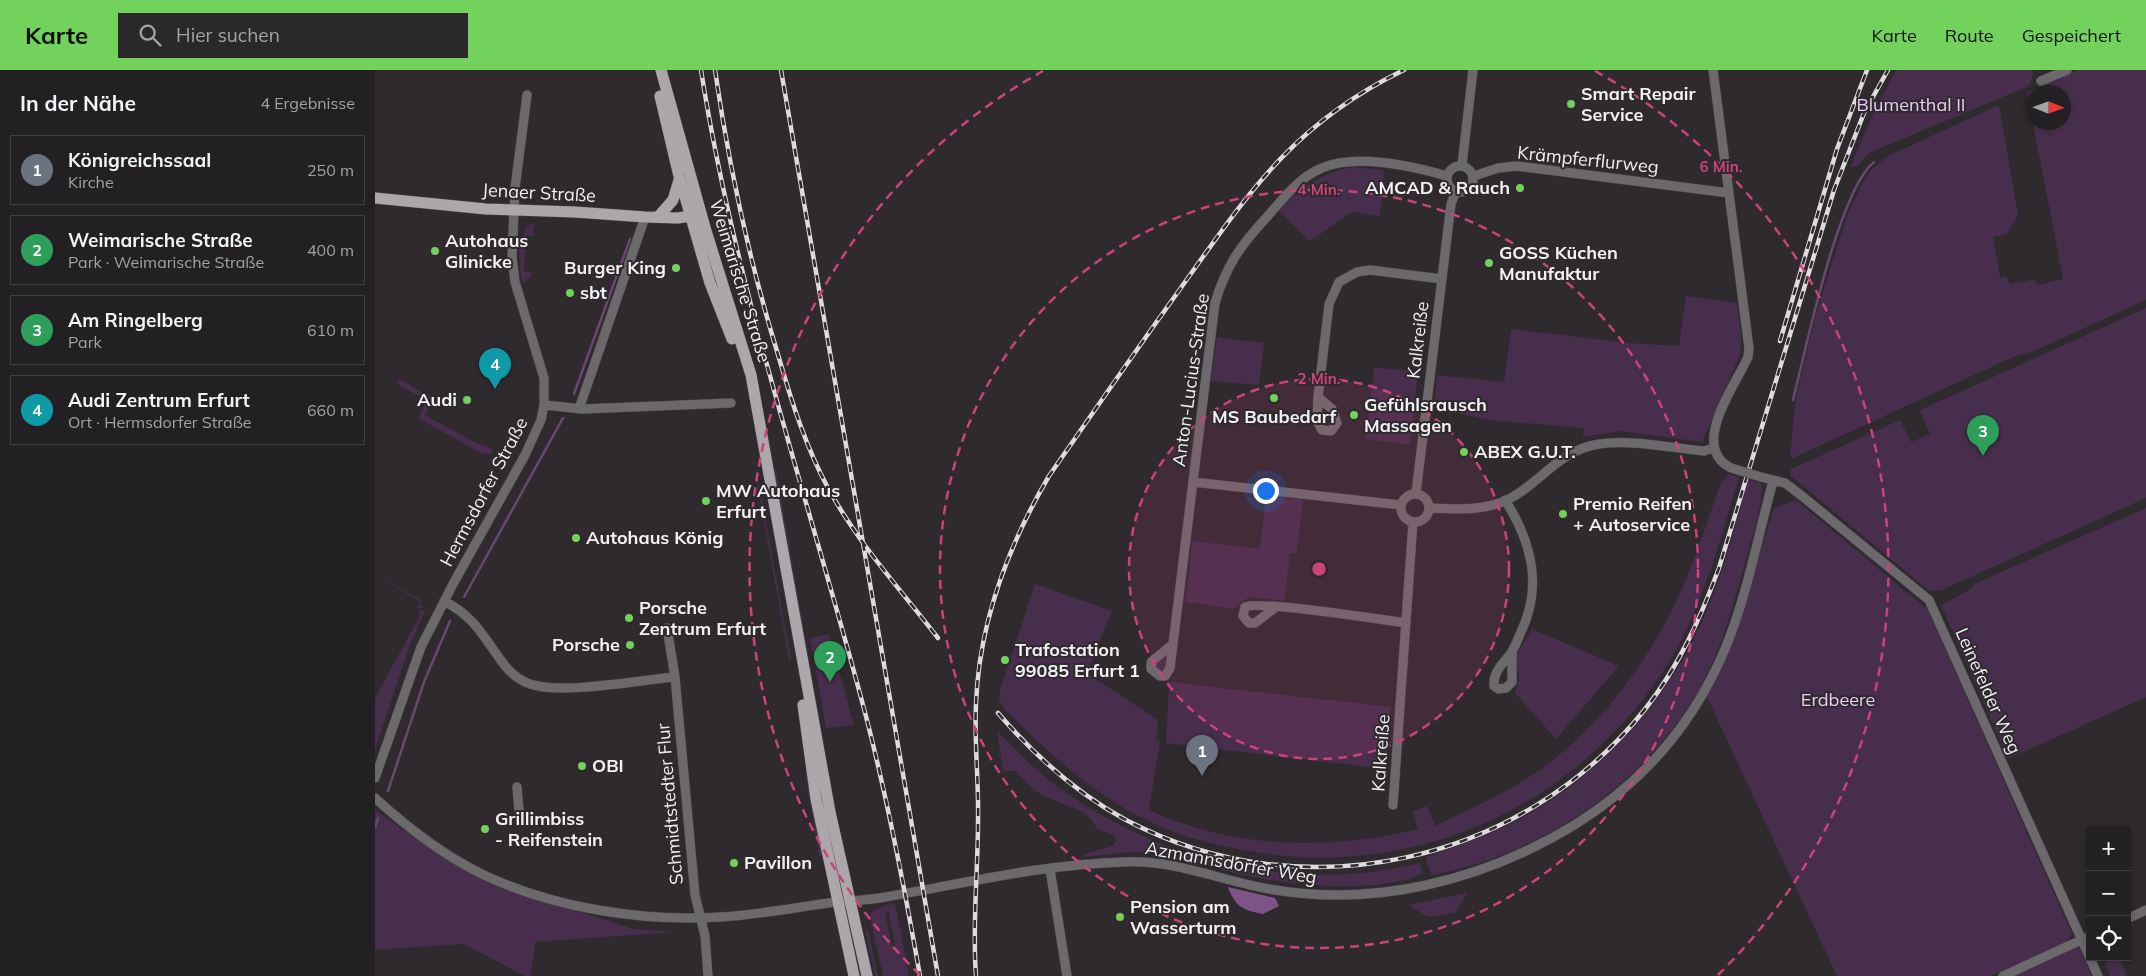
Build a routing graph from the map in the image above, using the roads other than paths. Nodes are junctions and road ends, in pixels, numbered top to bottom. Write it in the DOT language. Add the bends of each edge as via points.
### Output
graph roads {
  1 [pos="654,70"];
  2 [pos="661,70"];
  3 [pos="1473,70"];
  4 [pos="1713,70"];
  5 [pos="2067,70"];
  6 [pos="2041,81"];
  7 [pos="527,95"];
  8 [pos="1463,165"];
  9 [pos="679,176"];
  10 [pos="1447,176"];
  11 [pos="1474,176"];
  12 [pos="1456,191"];
  13 [pos="1729,193"];
  14 [pos="375,198"];
  15 [pos="513,210"];
  16 [pos="696,215"];
  17 [pos="645,217"];
  18 [pos="658,217"];
  19 [pos="1442,279"];
  20 [pos="1318,397"];
  21 [pos="731,403"];
  22 [pos="544,405"];
  23 [pos="579,409"];
  24 [pos="1714,448"];
  25 [pos="1773,481"];
  26 [pos="1193,482"];
  27 [pos="1416,493"];
  28 [pos="1505,500"];
  29 [pos="1401,506"];
  30 [pos="1430,508"];
  31 [pos="1413,522"];
  32 [pos="444,601"];
  33 [pos="1276,607"];
  34 [pos="1406,623"];
  35 [pos="667,628"];
  36 [pos="1173,644"];
  37 [pos="1512,652"];
  38 [pos="675,677"];
  39 [pos="375,778"];
  40 [pos="517,787"];
  41 [pos="375,798"];
  42 [pos="1393,805"];
  43 [pos="519,810"];
  44 [pos="1050,869"];
  45 [pos="837,902"];
  46 [pos="851,902"];
  47 [pos="2146,910"];
  48 [pos="2131,917"];
  49 [pos="701,918"];
  50 [pos="2086,938"];
  51 [pos="2093,961"];
  52 [pos="708,976"];
  53 [pos="854,976"];
  54 [pos="867,976"];
  55 [pos="1067,976"];
  56 [pos="2003,976"];
  57 [pos="2098,976"];
  1 -- 9 [label="main road, Weimarische Straße"];
  2 -- 16 [label="main road, Weimarische Straße"];
  3 -- 8 [label="street"];
  4 -- 13 [label="street"];
  5 -- 6 [label="street"];
  7 -- 15 [label="street, Hermsdorfer Straße"];
  8 -- 10 [label="street" via="1451,169"];
  8 -- 11 [label="street"];
  9 -- 16 [label="main road, Weimarische Straße"];
  9 -- 18 [label="main road" via="673,200"];
  10 -- 12 [label="street" via="1448,184"];
  10 -- 26 [label="street, Anton-Lucius-Straße" via="1397,164 1361,162 1322,168 1298,183 1247,238 1230,261 1215,303"];
  11 -- 12 [label="street" via="1469,188"];
  11 -- 13 [label="street, Krämpferflurweg" via="1517,166"];
  12 -- 19 [label="street, Kalkreiße" via="1451,204"];
  13 -- 24 [label="street" via="1749,348 1743,369 1713,434"];
  14 -- 15 [label="main road, Jenaer Straße"];
  15 -- 17 [label="main road, Jenaer Straße"];
  15 -- 22 [label="street, Hermsdorfer Straße" via="515,282 542,368"];
  16 -- 18 [label="main road, Jenaer Straße"];
  16 -- 45 [label="main road, Weimarische Straße" via="713,291 731,332 750,407 803,704 816,799"];
  16 -- 46 [label="main road, Weimarische Straße" via="739,336 756,400 830,812"];
  17 -- 18 [label="main road, Jenaer Straße"];
  17 -- 23 [label="street"];
  19 -- 20 [label="street" via="1370,270 1357,272 1339,282 1329,304"];
  19 -- 27 [label="street, Kalkreiße"];
  21 -- 23 [label="street"];
  22 -- 23 [label="street"];
  22 -- 32 [label="street, Hermsdorfer Straße" via="533,438"];
  24 -- 25 [label="street, Leinefelder Weg, bridge" via="1721,462 1731,468"];
  24 -- 28 [label="street" via="1704,451 1617,442 1594,445 1554,464"];
  25 -- 44 [label="street, Azmannsdorfer Weg" via="1725,650 1687,720 1663,751 1632,782 1594,812 1543,843 1463,876 1365,895 1326,896 1289,892 1181,866 1145,862"];
  25 -- 50 [label="street, Leinefelder Weg" via="1785,483 1929,600"];
  26 -- 29 [label="street"];
  26 -- 36 [label="street, Anton-Lucius-Straße"];
  27 -- 29 [label="street" via="1405,498"];
  27 -- 30 [label="street" via="1424,496"];
  28 -- 30 [label="street" via="1473,509"];
  28 -- 37 [label="street" via="1528,544 1534,574 1530,609"];
  29 -- 31 [label="street" via="1405,518"];
  30 -- 31 [label="street" via="1426,517"];
  31 -- 34 [label="street, Kalkreiße"];
  32 -- 38 [label="street" via="466,614 513,674 531,685 562,688"];
  32 -- 39 [label="street, Hermsdorfer Straße" via="414,664"];
  33 -- 34 [label="street"];
  34 -- 42 [label="street, Kalkreiße"];
  35 -- 38 [label="street, Schmidtstedter Flur"];
  38 -- 49 [label="street, Schmidtstedter Flur" via="695,894"];
  40 -- 43 [label="street"];
  41 -- 49 [label="street, Azmannsdorfer Weg" via="459,862 513,887 613,912"];
  44 -- 46 [label="street, Azmannsdorfer Weg"];
  44 -- 55 [label="street"];
  45 -- 46 [label="street, Azmannsdorfer Weg"];
  45 -- 49 [label="street, Azmannsdorfer Weg"];
  45 -- 53 [label="main road, Weimarische Straße"];
  46 -- 54 [label="main road, Weimarische Straße"];
  47 -- 48 [label="street"];
  49 -- 52 [label="street, Schmidtstedter Flur"];
  50 -- 56 [label="street"];
  51 -- 57 [label="street, Leinefelder Weg"];
}
